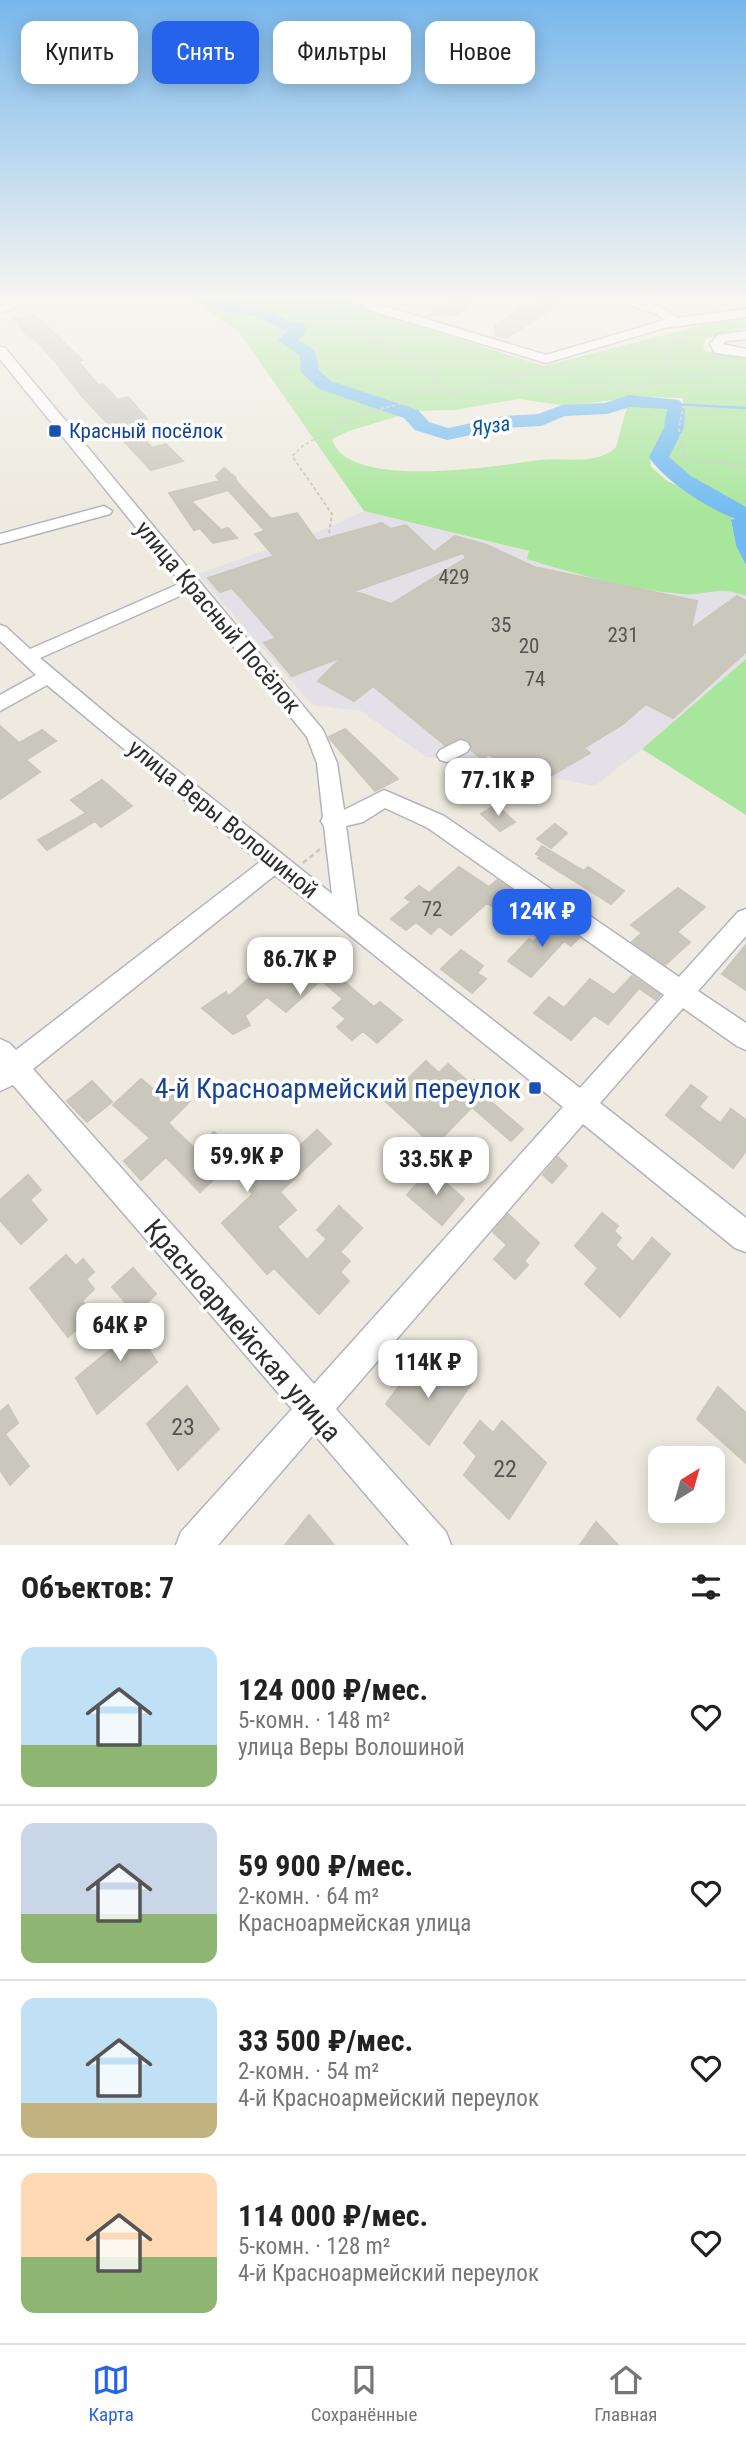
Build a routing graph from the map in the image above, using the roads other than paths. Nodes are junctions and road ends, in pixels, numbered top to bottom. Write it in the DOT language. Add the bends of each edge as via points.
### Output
graph roads {
  1 [pos="16,370"];
  2 [pos="104,511"];
  3 [pos="0,539"];
  4 [pos="190,585"];
  5 [pos="0,631"];
  6 [pos="27,657"];
  7 [pos="48,676"];
  8 [pos="0,704"];
  9 [pos="329,833"];
  10 [pos="282,868"];
  11 [pos="746,919"];
  12 [pos="347,921"];
  13 [pos="681,993"];
  14 [pos="746,1038"];
  15 [pos="5,1066"];
  16 [pos="583,1104"];
  17 [pos="746,1237"];
  18 [pos="313,1411"];
  19 [pos="194,1545"];
  20 [pos="433,1545"];
  1 -- 4 [label="street, улица Красный Посёлок"];
  2 -- 3 [label="street"];
  4 -- 6 [label="street"];
  4 -- 9 [label="street, улица Красный Посёлок" via="316,735 327,763"];
  5 -- 6 [label="street, улица Веры Волошиной"];
  6 -- 7 [label="street, улица Веры Волошиной"];
  7 -- 8 [label="street"];
  7 -- 10 [label="street, улица Веры Волошиной"];
  9 -- 12 [label="street, улица Красный Посёлок"];
  9 -- 13 [label="street" via="384,798 436,822"];
  10 -- 12 [label="street, улица Веры Волошиной"];
  10 -- 15 [label="street"];
  11 -- 13 [label="street"];
  12 -- 16 [label="street, улица Веры Волошиной"];
  13 -- 14 [label="street"];
  13 -- 16 [label="street"];
  15 -- 18 [label="street, Красноармейская улица"];
  16 -- 17 [label="street, улица Веры Волошиной"];
  16 -- 18 [label="street"];
  18 -- 19 [label="street"];
  18 -- 20 [label="street, Красноармейская улица"];
}
